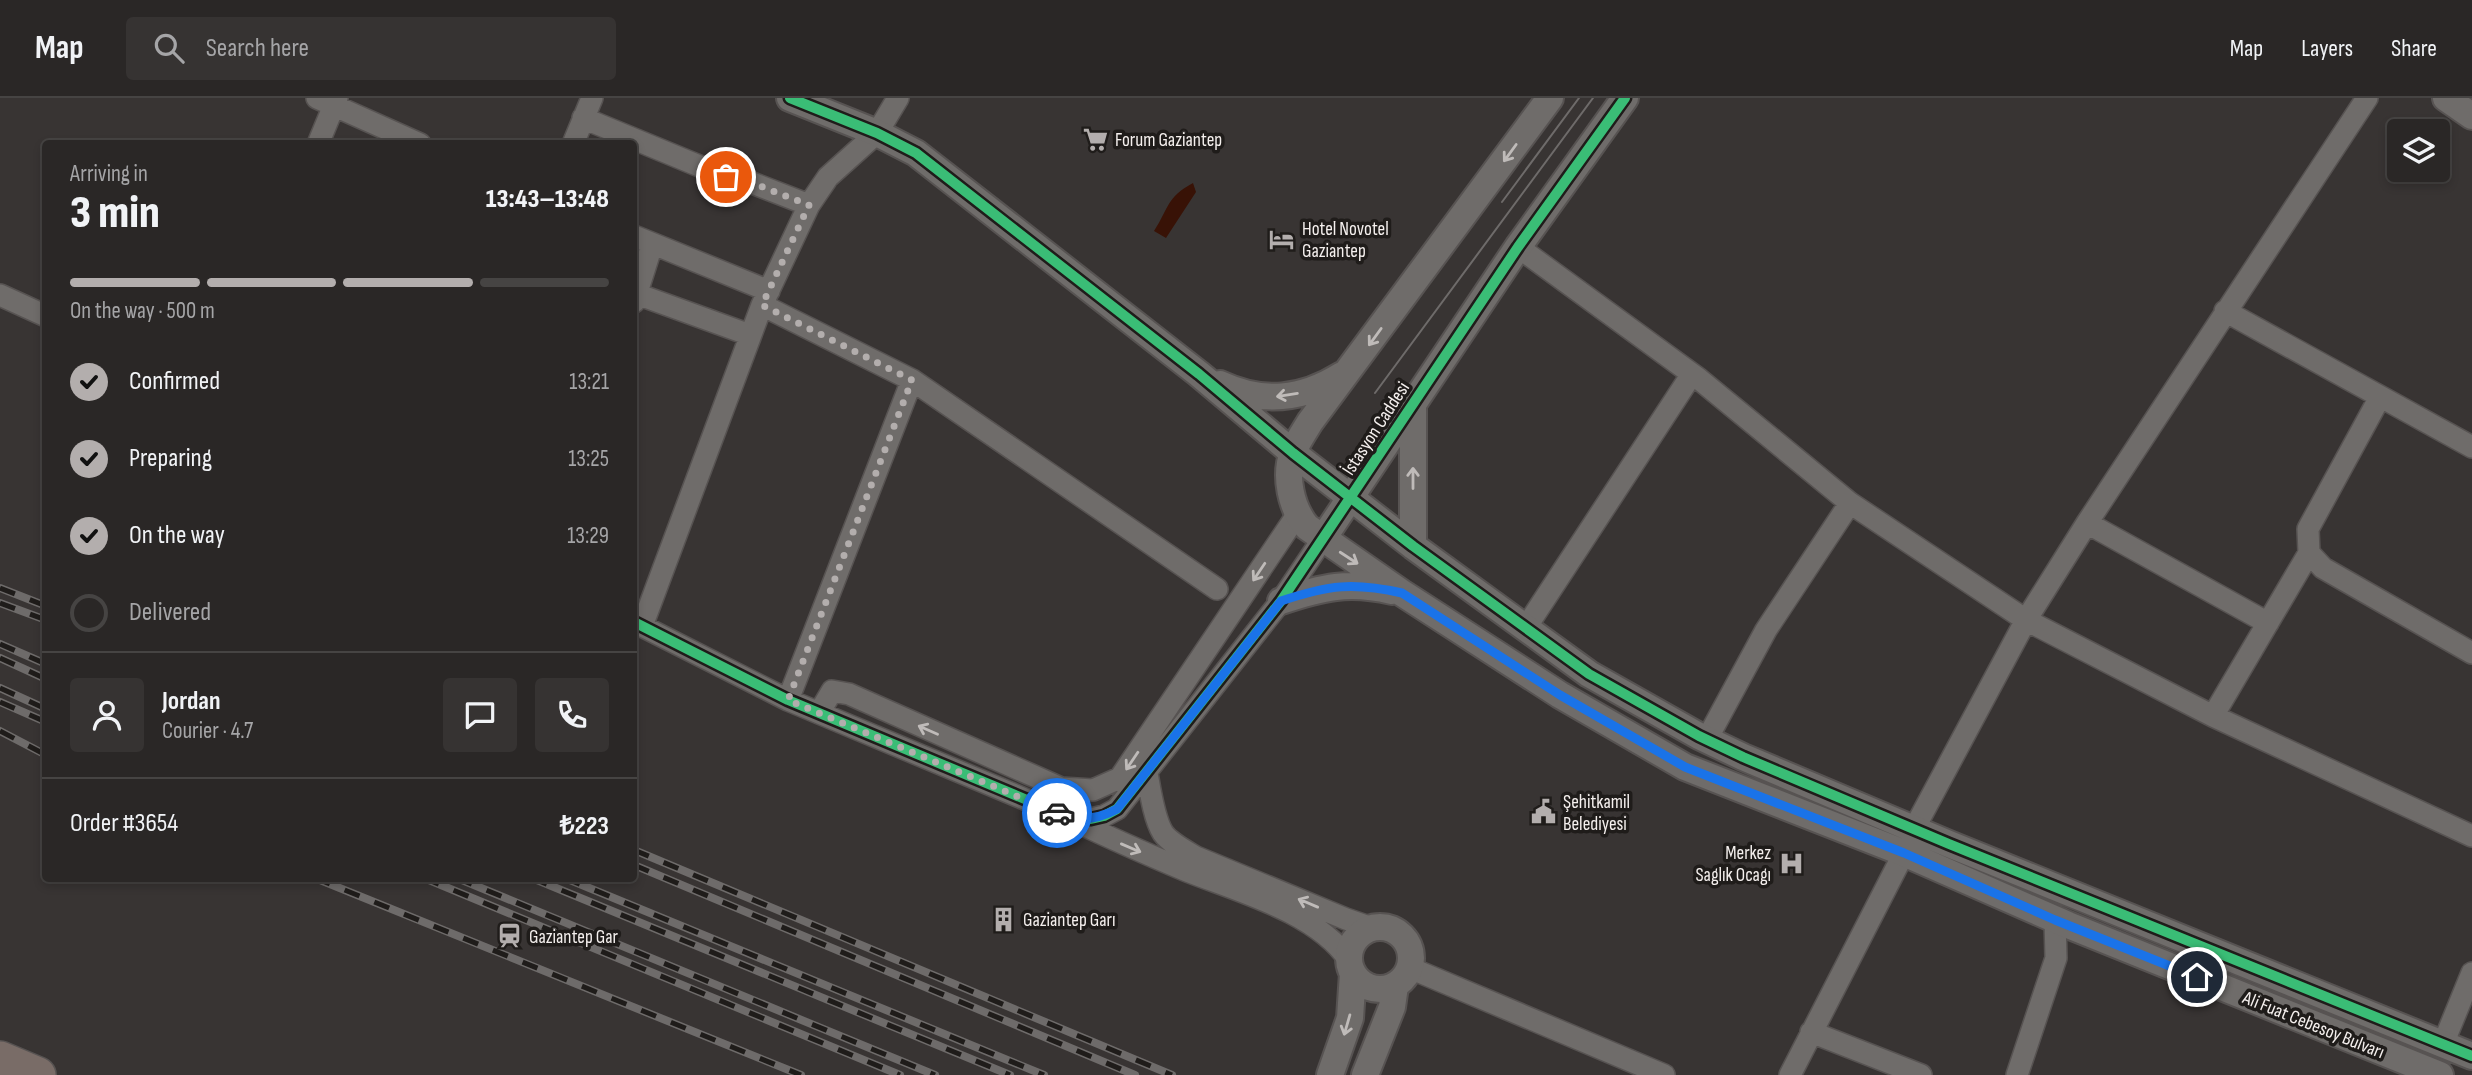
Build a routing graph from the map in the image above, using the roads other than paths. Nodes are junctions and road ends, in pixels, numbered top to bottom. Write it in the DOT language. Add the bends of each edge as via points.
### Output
graph roads {
  1 [pos="592,98"];
  2 [pos="898,98"];
  3 [pos="1550,98"];
  4 [pos="1625,98"];
  5 [pos="2367,98"];
  6 [pos="2446,98"];
  7 [pos="329,100"];
  8 [pos="800,100"];
  9 [pos="2472,116"];
  10 [pos="583,118"];
  11 [pos="877,133"];
  12 [pos="319,140"];
  13 [pos="411,140"];
  14 [pos="575,140"];
  15 [pos="636,140"];
  16 [pos="637,140"];
  17 [pos="809,205"];
  18 [pos="643,241"];
  19 [pos="1518,247"];
  20 [pos="637,278"];
  21 [pos="0,295"];
  22 [pos="637,297"];
  23 [pos="765,298"];
  24 [pos="2225,311"];
  25 [pos="42,314"];
  26 [pos="750,335"];
  27 [pos="1350,371"];
  28 [pos="1199,374"];
  29 [pos="1692,374"];
  30 [pos="912,380"];
  31 [pos="2380,397"];
  32 [pos="1413,401"];
  33 [pos="2472,446"];
  34 [pos="1293,453"];
  35 [pos="1350,498"];
  36 [pos="1850,502"];
  37 [pos="1297,515"];
  38 [pos="2087,523"];
  39 [pos="1322,540"];
  40 [pos="1413,546"];
  41 [pos="2309,553"];
  42 [pos="1217,589"];
  43 [pos="1402,593"];
  44 [pos="1281,601"];
  45 [pos="2026,621"];
  46 [pos="2268,623"];
  47 [pos="638,624"];
  48 [pos="1525,629"];
  49 [pos="2472,653"];
  50 [pos="788,700"];
  51 [pos="819,713"];
  52 [pos="2213,716"];
  53 [pos="1707,739"];
  54 [pos="1147,773"];
  55 [pos="1070,818"];
  56 [pos="1914,828"];
  57 [pos="2472,836"];
  58 [pos="1904,853"];
  59 [pos="2055,920"];
  60 [pos="1372,928"];
  61 [pos="1351,966"];
  62 [pos="2472,973"];
  63 [pos="1402,977"];
  64 [pos="1811,1032"];
  65 [pos="2443,1044"];
  66 [pos="2472,1056"];
  67 [pos="0,1059"];
  68 [pos="2433,1074"];
  69 [pos="38,1075"];
  70 [pos="1330,1075"];
  71 [pos="1365,1075"];
  72 [pos="1664,1075"];
  73 [pos="1790,1075"];
  74 [pos="1921,1075"];
  75 [pos="2017,1075"];
  1 -- 10 [label="street"];
  2 -- 11 [label="street"];
  3 -- 27 [label="street, one-way"];
  4 -- 19 [label="street, İstasyon Caddesi"];
  5 -- 24 [label="street"];
  6 -- 9 [label="street"];
  7 -- 12 [label="street"];
  7 -- 13 [label="street"];
  8 -- 11 [label="street"];
  10 -- 14 [label="street"];
  10 -- 15 [label="street"];
  11 -- 17 [label="street" via="828,177"];
  11 -- 28 [label="street" via="950,178"];
  16 -- 17 [label="street"];
  17 -- 23 [label="street"];
  18 -- 20 [label="street"];
  18 -- 23 [label="street"];
  19 -- 29 [label="street"];
  19 -- 32 [label="street, İstasyon Caddesi"];
  21 -- 25 [label="street"];
  22 -- 26 [label="street"];
  23 -- 26 [label="street"];
  23 -- 30 [label="street"];
  24 -- 31 [label="street"];
  24 -- 38 [label="street"];
  26 -- 47 [label="street"];
  27 -- 28 [label="street, one-way" via="1310,390 1265,398"];
  27 -- 34 [label="street" via="1310,422"];
  28 -- 34 [label="street"];
  29 -- 36 [label="street"];
  29 -- 48 [label="street"];
  30 -- 42 [label="street"];
  30 -- 50 [label="street"];
  31 -- 33 [label="street"];
  31 -- 41 [label="street" via="2308,529"];
  32 -- 35 [label="street, İstasyon Caddesi"];
  40 -- 32 [label="street, one-way"];
  34 -- 35 [label="street"];
  34 -- 37 [label="street" via="1289,485"];
  35 -- 39 [label="street, İstasyon Caddesi"];
  35 -- 40 [label="street"];
  36 -- 45 [label="street"];
  36 -- 53 [label="street" via="1766,630"];
  37 -- 39 [label="street, Ali Fuat Cebesoy Bulvarı"];
  37 -- 51 [label="street, one-way" via="1120,778 1093,790 1061,788 849,694 832,691"];
  38 -- 45 [label="street"];
  38 -- 46 [label="street"];
  39 -- 43 [label="street, Ali Fuat Cebesoy Bulvarı, one-way"];
  39 -- 44 [label="street, İstasyon Caddesi"];
  40 -- 48 [label="street"];
  41 -- 46 [label="street"];
  41 -- 49 [label="street" via="2323,568"];
  43 -- 44 [label="street" via="1349,585"];
  43 -- 58 [label="street, Ali Fuat Cebesoy Bulvarı" via="1560,695 1685,767"];
  44 -- 54 [label="street, İstasyon Caddesi"];
  45 -- 52 [label="street"];
  45 -- 56 [label="street"];
  46 -- 52 [label="street"];
  47 -- 50 [label="street"];
  48 -- 53 [label="street" via="1590,674"];
  50 -- 51 [label="street"];
  51 -- 55 [label="street"];
  52 -- 57 [label="street"];
  53 -- 56 [label="street"];
  54 -- 55 [label="street, İstasyon Caddesi" via="1117,809 1091,819"];
  60 -- 54 [label="street, one-way" via="1180,847 1164,834"];
  55 -- 61 [label="street, one-way" via="1303,920 1338,944"];
  56 -- 65 [label="street"];
  58 -- 59 [label="street, Ali Fuat Cebesoy Bulvarı"];
  58 -- 64 [label="street"];
  59 -- 68 [label="street, Ali Fuat Cebesoy Bulvarı"];
  59 -- 75 [label="street" via="2056,958"];
  60 -- 61 [label="street" via="1362,932 1350,949"];
  60 -- 63 [label="street" via="1392,929 1408,942 1411,951"];
  61 -- 63 [label="street" via="1365,985 1374,989"];
  61 -- 70 [label="street, one-way" via="1350,1018"];
  62 -- 65 [label="street"];
  63 -- 71 [label="street"];
  63 -- 72 [label="street"];
  64 -- 73 [label="street"];
  64 -- 74 [label="street"];
  65 -- 66 [label="street"];
  67 -- 69 [label="highway"];
}
